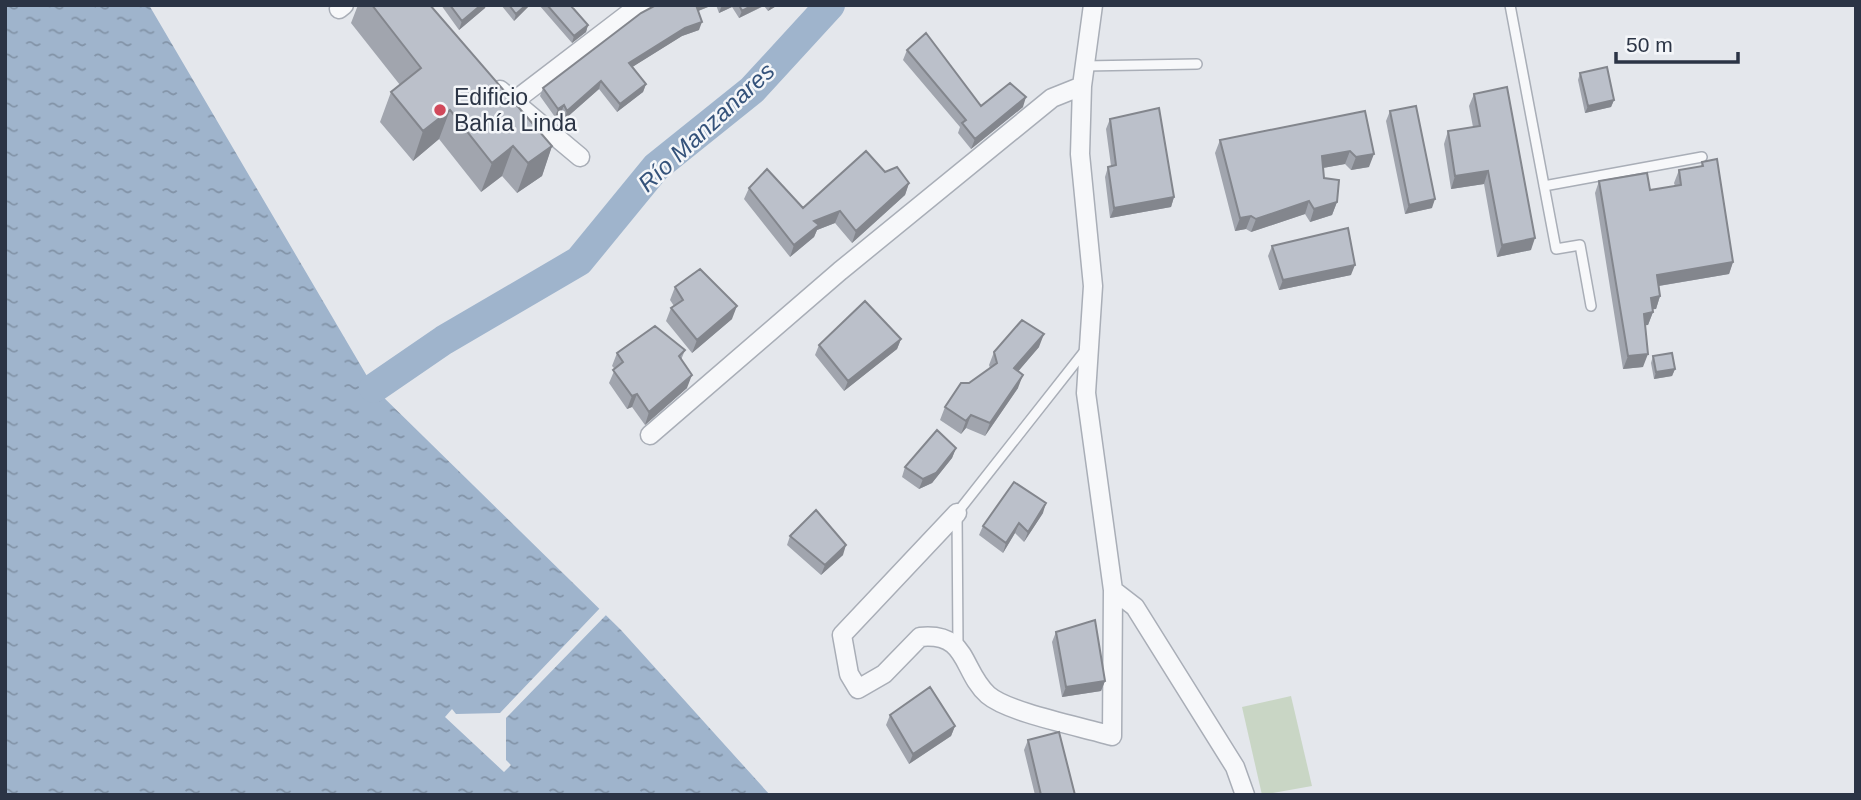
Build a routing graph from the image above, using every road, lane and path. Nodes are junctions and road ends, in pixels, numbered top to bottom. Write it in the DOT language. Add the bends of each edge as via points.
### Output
graph roads {
  1 [pos="1093,5"];
  2 [pos="1510,5"];
  3 [pos="635,7"];
  4 [pos="1197,64"];
  5 [pos="1084,66"];
  6 [pos="490,81"];
  7 [pos="1082,86"];
  8 [pos="513,102"];
  9 [pos="580,157"];
  10 [pos="1702,157"];
  11 [pos="1544,186"];
  12 [pos="1591,306"];
  13 [pos="1089,345"];
  14 [pos="650,435"];
  15 [pos="957,513"];
  16 [pos="1113,590"];
  17 [pos="958,647"];
  18 [pos="1245,795"];
  1 -- 5 [label="street"];
  2 -- 11 [label="lane"];
  3 -- 8 [label="street"];
  4 -- 5 [label="lane"];
  5 -- 7 [label="street"];
  6 -- 8 [label="street"];
  7 -- 13 [label="street" via="1080,154 1093,286"];
  7 -- 14 [label="street" via="1052,98 840,271"];
  8 -- 9 [label="street"];
  10 -- 11 [label="lane"];
  11 -- 12 [label="lane" via="1556,249 1580,245"];
  13 -- 15 [label="lane"];
  13 -- 16 [label="street" via="1086,393"];
  15 -- 17 [label="lane"];
  15 -- 17 [label="street" via="842,635 849,674 858,689 884,674 920,636 939,635"];
  16 -- 17 [label="street" via="1112,736 1010,706 988,695"];
  16 -- 18 [label="street" via="1135,607 1235,767"];
}
